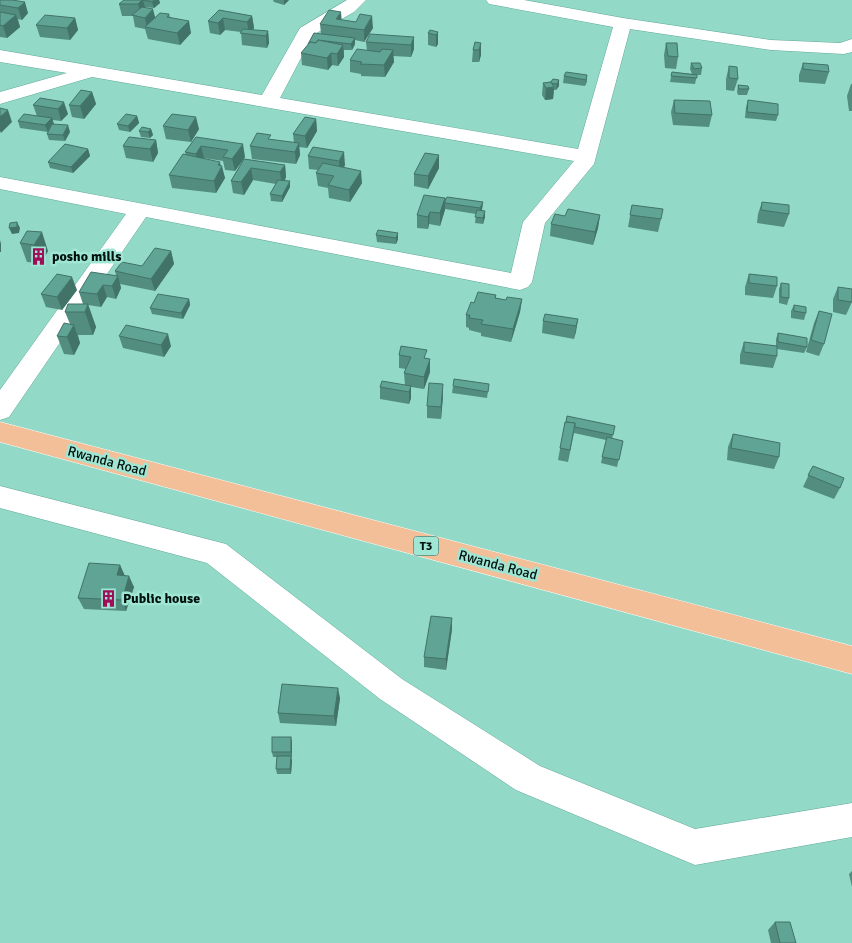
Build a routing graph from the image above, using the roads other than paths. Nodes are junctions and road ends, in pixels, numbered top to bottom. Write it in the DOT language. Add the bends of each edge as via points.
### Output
graph roads {
  1 [pos="356,0"];
  2 [pos="495,0"];
  3 [pos="623,23"];
  4 [pos="852,44"];
  5 [pos="0,56"];
  6 [pos="92,72"];
  7 [pos="0,98"];
  8 [pos="268,102"];
  9 [pos="586,157"];
  10 [pos="0,183"];
  11 [pos="140,210"];
  12 [pos="0,410"];
  13 [pos="0,432"];
  14 [pos="0,497"];
  15 [pos="852,660"];
  16 [pos="852,820"];
  1 -- 8 [label="street" via="306,32"];
  2 -- 3 [label="street"];
  3 -- 4 [label="street" via="771,46 844,49"];
  3 -- 9 [label="street"];
  5 -- 6 [label="street"];
  6 -- 7 [label="street"];
  6 -- 8 [label="street"];
  8 -- 9 [label="street"];
  9 -- 11 [label="street" via="584,164 534,222 520,282"];
  10 -- 11 [label="street"];
  11 -- 12 [label="street"];
  13 -- 15 [label="highway, Rwanda Road / T3"];
  14 -- 16 [label="street" via="216,553 391,689 528,778 695,847"];
}
